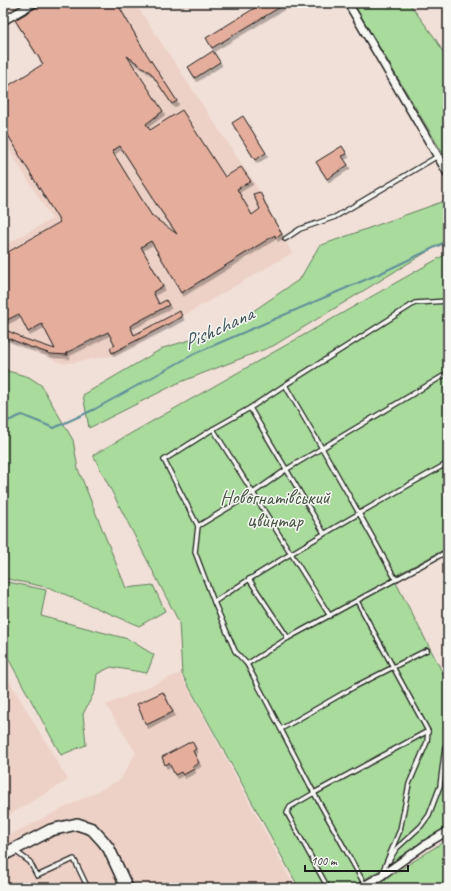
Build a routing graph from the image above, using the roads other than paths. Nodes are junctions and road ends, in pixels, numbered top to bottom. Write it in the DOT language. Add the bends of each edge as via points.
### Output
graph roads {
  1 [pos="34,3"];
  2 [pos="348,3"];
  3 [pos="3,21"];
  4 [pos="438,156"];
  5 [pos="448,174"];
  6 [pos="285,239"];
  7 [pos="448,301"];
  8 [pos="448,373"];
  9 [pos="284,385"];
  10 [pos="250,408"];
  11 [pos="213,429"];
  12 [pos="322,448"];
  13 [pos="448,462"];
  14 [pos="287,469"];
  15 [pos="253,493"];
  16 [pos="360,513"];
  17 [pos="198,526"];
  18 [pos="324,533"];
  19 [pos="448,551"];
  20 [pos="292,553"];
  21 [pos="249,579"];
  22 [pos="396,580"];
  23 [pos="357,601"];
  24 [pos="214,602"];
  25 [pos="330,616"];
  26 [pos="288,638"];
  27 [pos="427,650"];
  28 [pos="247,664"];
  29 [pos="393,667"];
  30 [pos="281,729"];
  31 [pos="428,731"];
  32 [pos="445,747"];
  33 [pos="314,793"];
  34 [pos="448,831"];
  35 [pos="13,849"];
  36 [pos="3,855"];
  37 [pos="381,876"];
  38 [pos="363,887"];
  39 [pos="88,888"];
  40 [pos="127,888"];
  41 [pos="328,888"];
  42 [pos="352,888"];
  1 -- 3 [label="street"];
  2 -- 4 [label="street"];
  4 -- 5 [label="street"];
  4 -- 6 [label="lane" via="336,216 300,229"];
  7 -- 9 [label="lane" via="415,303"];
  8 -- 12 [label="lane"];
  9 -- 10 [label="lane"];
  9 -- 12 [label="lane"];
  10 -- 11 [label="lane"];
  10 -- 14 [label="lane"];
  11 -- 15 [label="lane"];
  11 -- 17 [label="lane" via="164,460"];
  12 -- 14 [label="lane"];
  12 -- 16 [label="lane"];
  13 -- 16 [label="lane"];
  14 -- 15 [label="lane"];
  14 -- 18 [label="lane"];
  15 -- 17 [label="lane"];
  15 -- 20 [label="lane"];
  16 -- 18 [label="lane"];
  16 -- 22 [label="lane"];
  17 -- 24 [label="lane" via="195,552"];
  18 -- 20 [label="lane"];
  19 -- 22 [label="lane"];
  20 -- 21 [label="lane"];
  20 -- 25 [label="lane"];
  21 -- 24 [label="lane"];
  21 -- 26 [label="lane"];
  22 -- 23 [label="lane"];
  23 -- 25 [label="lane"];
  23 -- 29 [label="lane"];
  24 -- 28 [label="lane" via="235,651"];
  25 -- 26 [label="lane"];
  26 -- 28 [label="lane"];
  27 -- 29 [label="lane"];
  28 -- 30 [label="lane"];
  29 -- 30 [label="lane"];
  29 -- 31 [label="lane"];
  30 -- 33 [label="lane"];
  31 -- 33 [label="lane"];
  31 -- 37 [label="lane" via="427,742 409,784 400,830"];
  32 -- 37 [label="lane" via="440,786 429,815 396,849"];
  33 -- 38 [label="lane"];
  33 -- 41 [label="lane" via="290,807 287,813"];
  34 -- 37 [label="street"];
  35 -- 36 [label="main road"];
  35 -- 39 [label="lane" via="30,862 38,876 74,859"];
  35 -- 40 [label="main road" via="51,830 77,824 92,829 109,849"];
  37 -- 38 [label="street"];
  38 -- 42 [label="lane"];
}
